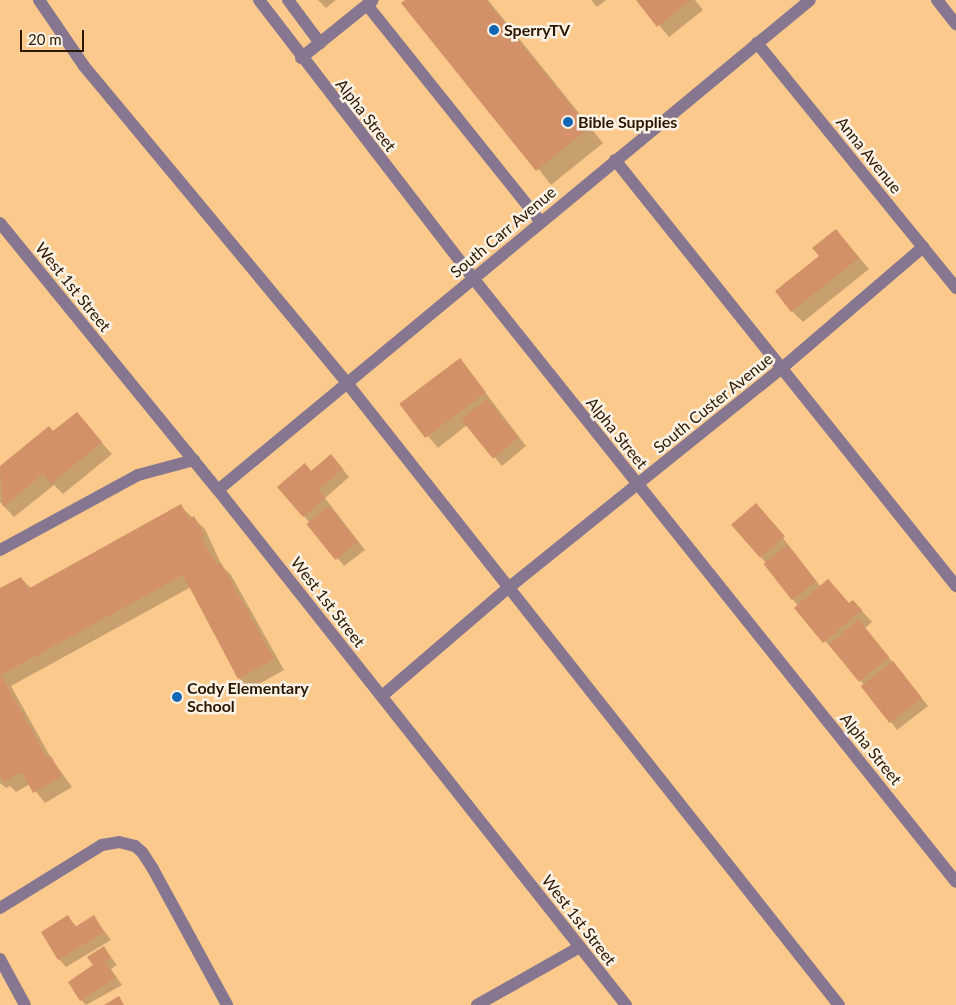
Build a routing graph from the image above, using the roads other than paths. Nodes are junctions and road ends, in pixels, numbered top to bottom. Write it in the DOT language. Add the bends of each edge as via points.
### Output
graph roads {
  1 [pos="38,0"];
  2 [pos="258,0"];
  3 [pos="288,0"];
  4 [pos="810,0"];
  5 [pos="937,0"];
  6 [pos="370,2"];
  7 [pos="956,24"];
  8 [pos="320,43"];
  9 [pos="757,43"];
  10 [pos="301,58"];
  11 [pos="615,160"];
  12 [pos="541,222"];
  13 [pos="0,223"];
  14 [pos="923,247"];
  15 [pos="473,278"];
  16 [pos="956,288"];
  17 [pos="782,368"];
  18 [pos="347,383"];
  19 [pos="194,460"];
  20 [pos="639,485"];
  21 [pos="218,490"];
  22 [pos="2,545"];
  23 [pos="956,586"];
  24 [pos="507,589"];
  25 [pos="382,696"];
  26 [pos="956,882"];
  27 [pos="0,908"];
  28 [pos="580,947"];
  29 [pos="0,959"];
  30 [pos="25,1005"];
  31 [pos="227,1005"];
  32 [pos="477,1005"];
  33 [pos="626,1005"];
  34 [pos="840,1005"];
  1 -- 18 [label="street" via="84,66"];
  2 -- 10 [label="street, Alpha Street"];
  3 -- 8 [label="street"];
  4 -- 9 [label="street, South Carr Avenue"];
  5 -- 7 [label="street"];
  6 -- 8 [label="street"];
  6 -- 12 [label="street"];
  8 -- 10 [label="street"];
  9 -- 11 [label="street, South Carr Avenue"];
  9 -- 14 [label="street, Anna Avenue"];
  10 -- 15 [label="street, Alpha Street"];
  11 -- 12 [label="street, South Carr Avenue"];
  11 -- 17 [label="street"];
  12 -- 15 [label="street, South Carr Avenue"];
  13 -- 19 [label="street, West 1st Street"];
  14 -- 16 [label="street, Anna Avenue"];
  14 -- 17 [label="street, South Custer Avenue"];
  15 -- 18 [label="street, South Carr Avenue"];
  15 -- 20 [label="street, Alpha Street"];
  17 -- 20 [label="street, South Custer Avenue"];
  17 -- 23 [label="street"];
  18 -- 21 [label="street, South Carr Avenue"];
  18 -- 24 [label="street"];
  19 -- 21 [label="street, West 1st Street"];
  19 -- 22 [label="street" via="138,475"];
  20 -- 24 [label="street, South Custer Avenue"];
  20 -- 26 [label="street, Alpha Street"];
  21 -- 25 [label="street, West 1st Street"];
  24 -- 25 [label="street, South Custer Avenue"];
  24 -- 34 [label="street"];
  25 -- 28 [label="street, West 1st Street"];
  27 -- 31 [label="street" via="102,845 118,842 142,852"];
  28 -- 32 [label="street"];
  28 -- 33 [label="street, West 1st Street"];
  29 -- 30 [label="street"];
}
